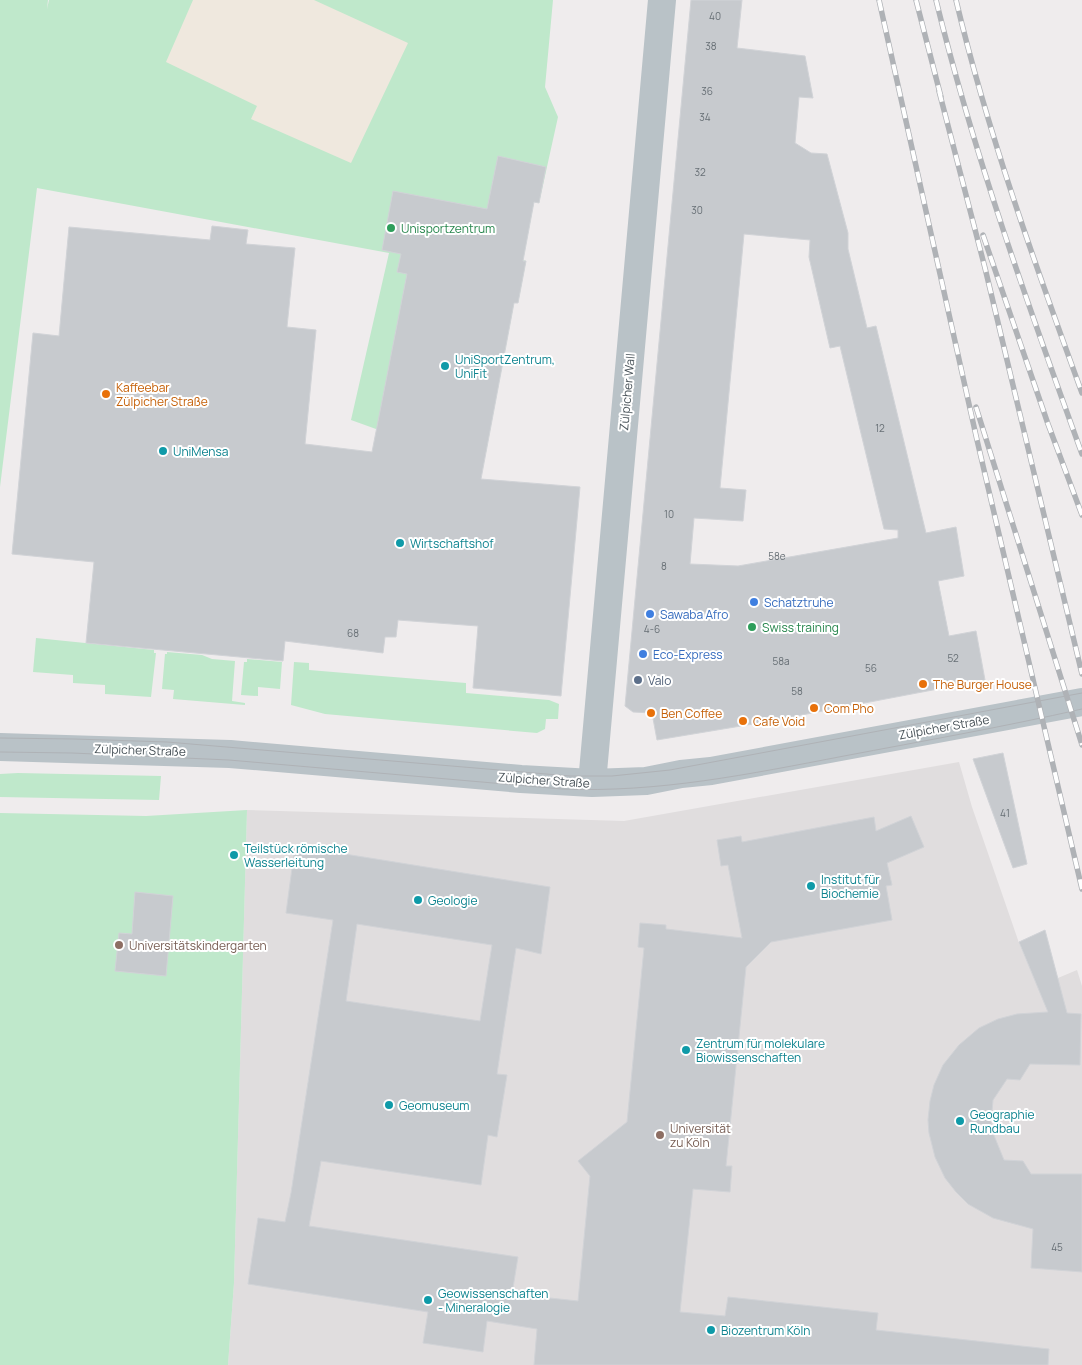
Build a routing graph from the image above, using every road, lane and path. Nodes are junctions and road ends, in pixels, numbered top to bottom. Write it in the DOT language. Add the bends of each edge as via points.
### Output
graph roads {
  1 [pos="662,0"];
  2 [pos="1082,702"];
  3 [pos="0,746"];
  4 [pos="592,783"];
  1 -- 4 [label="street, Zülpicher Wall"];
  2 -- 4 [label="street, Zülpicher Straße" via="711,771 646,781"];
  3 -- 4 [label="street, Zülpicher Straße" via="230,754"];
}
